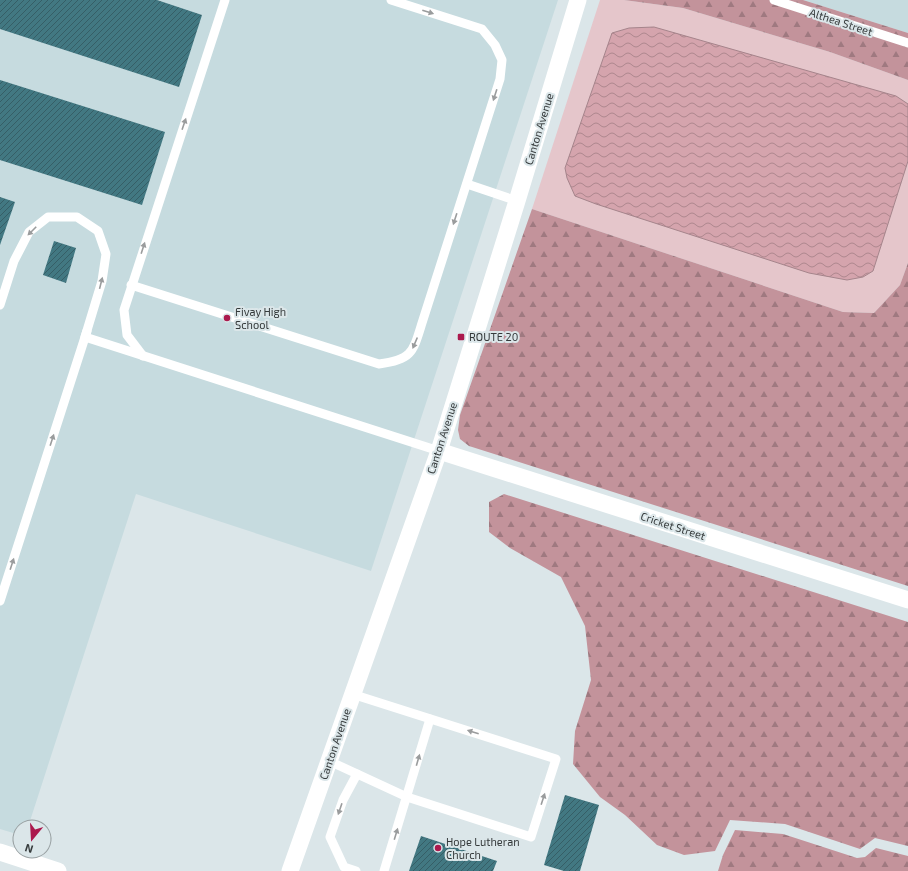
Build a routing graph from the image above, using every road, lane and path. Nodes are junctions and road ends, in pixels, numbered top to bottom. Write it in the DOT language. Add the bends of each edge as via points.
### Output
graph roads {
  1 [pos="225,0"];
  2 [pos="391,0"];
  3 [pos="578,0"];
  4 [pos="774,0"];
  5 [pos="792,3"];
  6 [pos="908,43"];
  7 [pos="467,184"];
  8 [pos="517,201"];
  9 [pos="131,285"];
  10 [pos="0,305"];
  11 [pos="91,321"];
  12 [pos="143,356"];
  13 [pos="439,451"];
  14 [pos="908,600"];
  15 [pos="0,601"];
  16 [pos="352,694"];
  17 [pos="430,719"];
  18 [pos="329,761"];
  19 [pos="357,774"];
  20 [pos="407,797"];
  21 [pos="0,852"];
  22 [pos="58,871"];
  23 [pos="290,871"];
  24 [pos="356,871"];
  25 [pos="384,871"];
  9 -- 1 [label="lane, one-way"];
  2 -- 7 [label="lane, one-way" via="482,30 495,45 502,60 500,80"];
  3 -- 8 [label="street, Canton Avenue"];
  4 -- 5 [label="lane, Althea Street"];
  5 -- 6 [label="lane, Althea Street"];
  7 -- 8 [label="lane"];
  7 -- 9 [label="lane, one-way" via="414,347 405,358 393,362 379,364"];
  8 -- 13 [label="street, Canton Avenue"];
  9 -- 12 [label="lane" via="124,310 127,335"];
  11 -- 10 [label="lane, one-way" via="106,254 98,231 77,217 48,217 29,232 14,261"];
  11 -- 12 [label="lane" via="85,337"];
  15 -- 11 [label="lane, one-way"];
  12 -- 13 [label="lane"];
  13 -- 14 [label="street, Cricket Street"];
  13 -- 16 [label="street, Canton Avenue"];
  16 -- 17 [label="lane"];
  16 -- 18 [label="street, Canton Avenue"];
  20 -- 17 [label="lane, one-way"];
  20 -- 17 [label="lane, one-way" via="531,837 556,759"];
  18 -- 19 [label="lane"];
  18 -- 23 [label="street, Canton Avenue"];
  19 -- 20 [label="lane"];
  19 -- 24 [label="lane, one-way" via="343,800 330,837 344,868"];
  25 -- 20 [label="lane, one-way"];
  21 -- 22 [label="street"];
}
